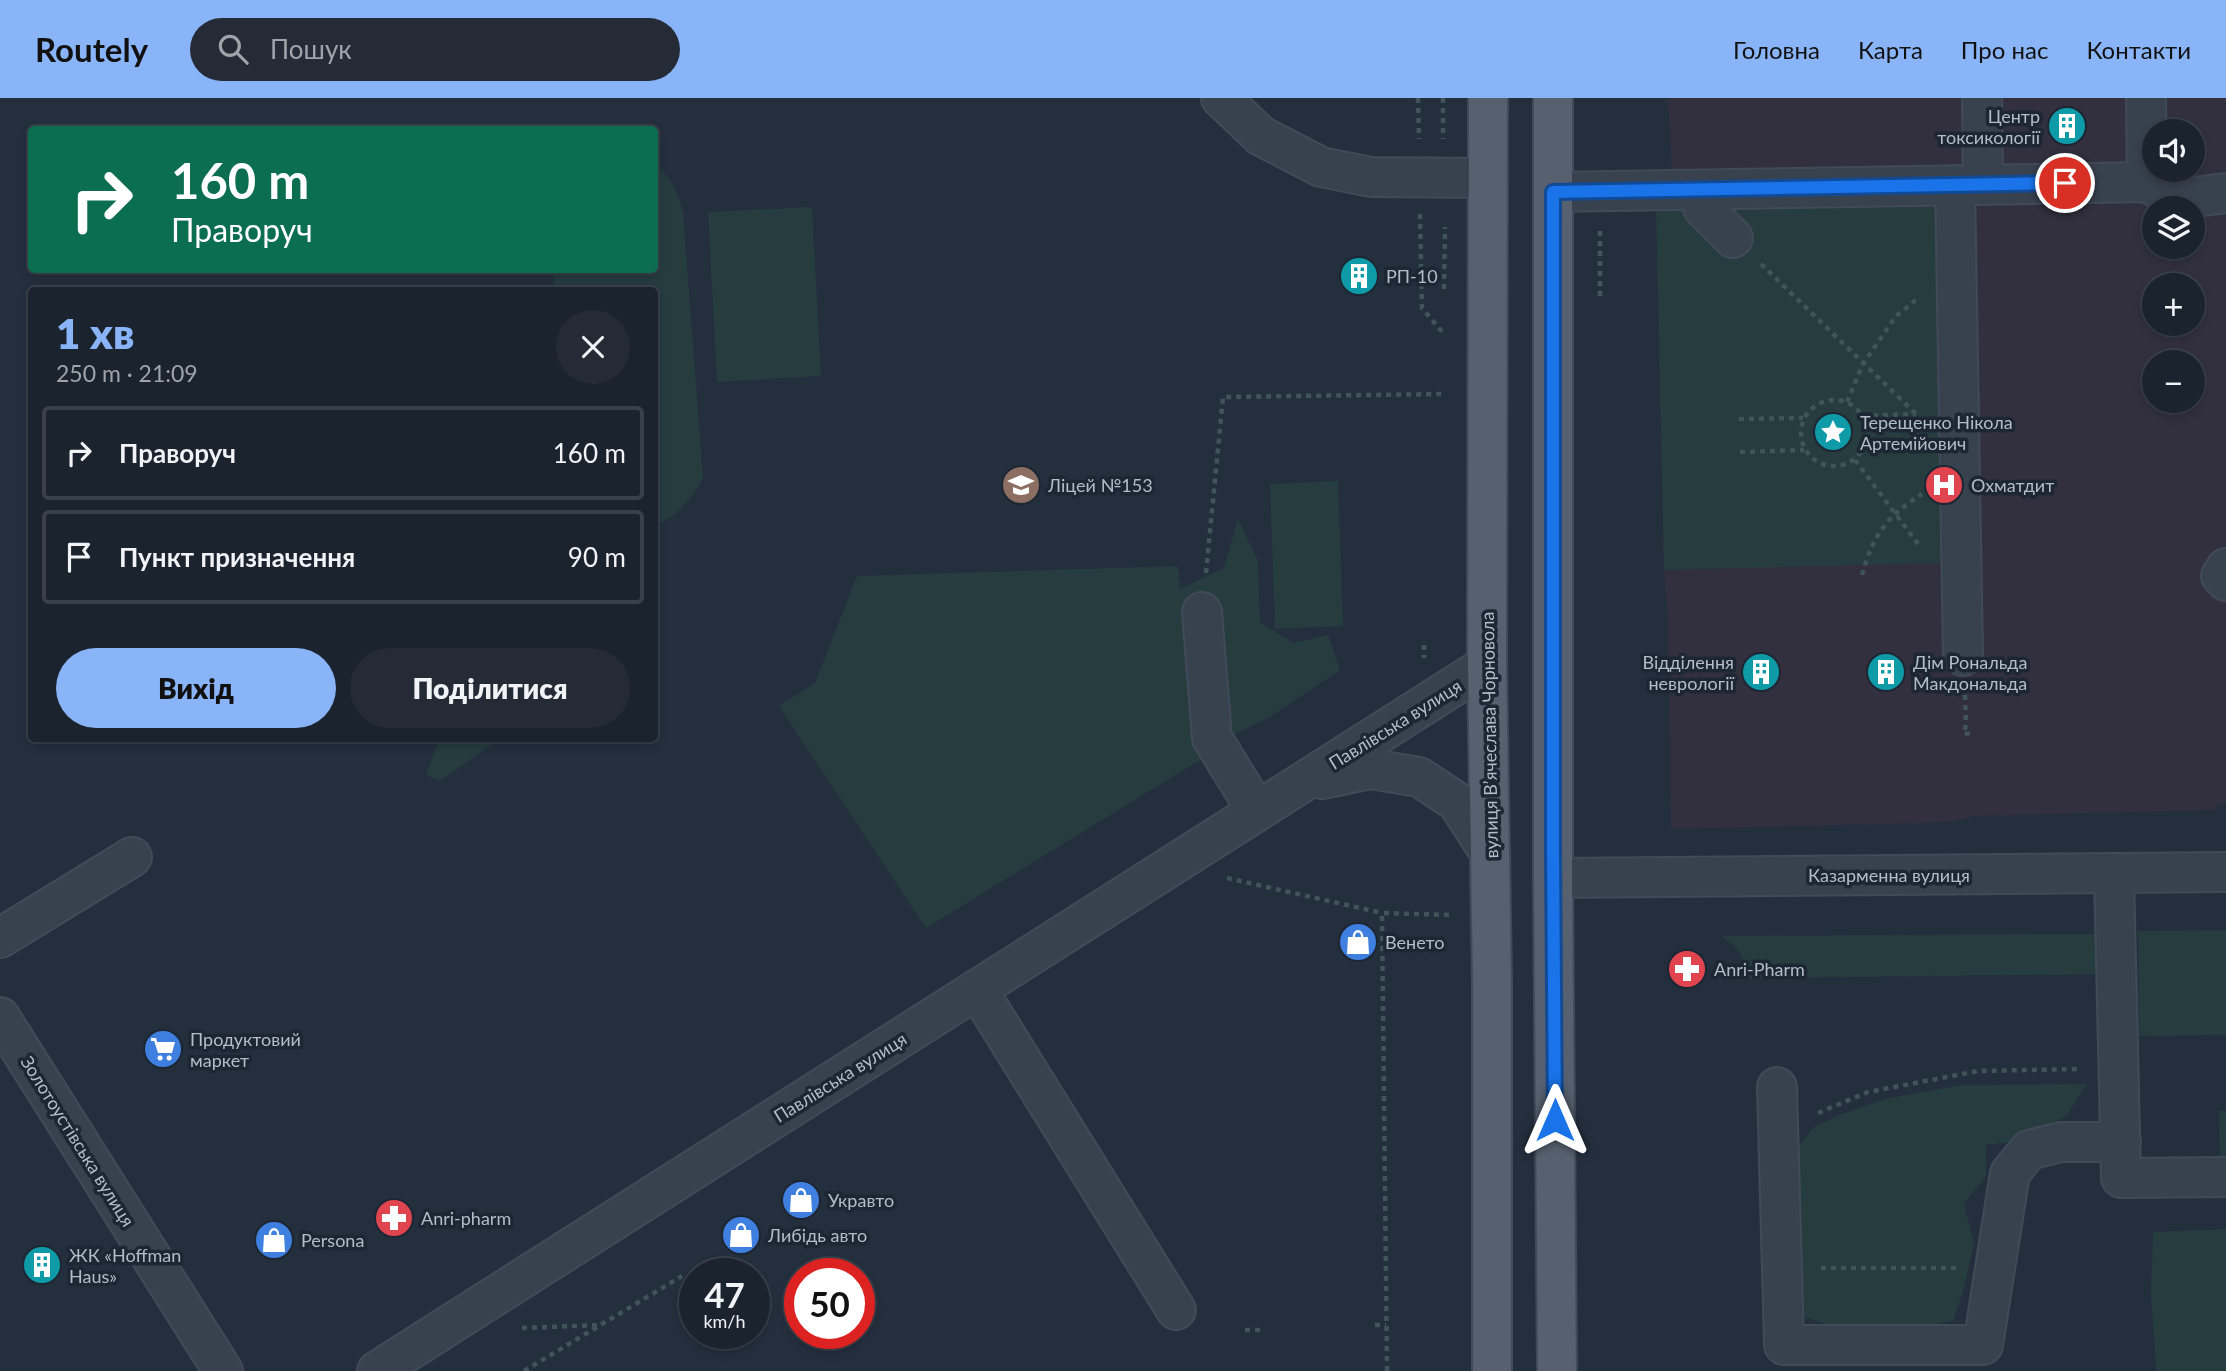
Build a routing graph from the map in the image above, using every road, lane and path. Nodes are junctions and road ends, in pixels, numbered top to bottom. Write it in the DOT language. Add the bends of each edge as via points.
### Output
graph roads {
  1 [pos="1221,98"];
  2 [pos="1443,98"];
  3 [pos="1488,98"];
  4 [pos="1553,98"];
  5 [pos="1982,98"];
  6 [pos="2146,98"];
  7 [pos="2146,119"];
  8 [pos="1444,151"];
  9 [pos="1486,178"];
  10 [pos="2147,182"];
  11 [pos="1969,185"];
  12 [pos="1553,192"];
  13 [pos="2208,195"];
  14 [pos="2226,207"];
  15 [pos="1703,208"];
  16 [pos="1445,222"];
  17 [pos="1600,222"];
  18 [pos="1734,237"];
  19 [pos="1957,284"];
  20 [pos="1444,289"];
  21 [pos="1600,297"];
  22 [pos="1863,364"];
  23 [pos="1444,394"];
  24 [pos="1847,402"];
  25 [pos="1916,414"];
  26 [pos="1863,416"];
  27 [pos="1803,418"];
  28 [pos="1739,419"];
  29 [pos="1959,443"];
  30 [pos="1865,447"];
  31 [pos="1804,450"];
  32 [pos="1740,452"];
  33 [pos="1855,460"];
  34 [pos="1895,515"];
  35 [pos="1926,554"];
  36 [pos="2226,568"];
  37 [pos="1862,575"];
  38 [pos="2226,581"];
  39 [pos="1202,612"];
  40 [pos="1963,656"];
  41 [pos="1488,665"];
  42 [pos="1966,724"];
  43 [pos="1973,733"];
  44 [pos="1303,783"];
  45 [pos="1257,811"];
  46 [pos="1490,853"];
  47 [pos="132,858"];
  48 [pos="2226,872"];
  49 [pos="2114,873"];
  50 [pos="1227,878"];
  51 [pos="1553,878"];
  52 [pos="1382,913"];
  53 [pos="1451,915"];
  54 [pos="0,937"];
  55 [pos="977,989"];
  56 [pos="0,1017"];
  57 [pos="2119,1068"];
  58 [pos="1777,1087"];
  59 [pos="1778,1129"];
  60 [pos="2121,1142"];
  61 [pos="2226,1177"];
  62 [pos="1782,1268"];
  63 [pos="1996,1269"];
  64 [pos="679,1278"];
  65 [pos="1176,1310"];
  66 [pos="601,1325"];
  67 [pos="1375,1325"];
  68 [pos="1386,1325"];
  69 [pos="518,1328"];
  70 [pos="1262,1330"];
  71 [pos="1245,1331"];
  72 [pos="223,1371"];
  73 [pos="377,1371"];
  74 [pos="524,1371"];
  75 [pos="1387,1371"];
  76 [pos="1492,1371"];
  77 [pos="1557,1371"];
  1 -- 9 [label="street" via="1261,136 1321,167 1371,177"];
  2 -- 8 [label="path"];
  3 -- 9 [label="main road, вулиця Вʼячеслава Чорновола"];
  4 -- 12 [label="main road"];
  5 -- 11 [label="street"];
  6 -- 7 [label="street"];
  9 -- 41 [label="main road, вулиця Вʼячеслава Чорновола"];
  10 -- 11 [label="street"];
  10 -- 13 [label="street" via="2176,198"];
  11 -- 12 [label="street"];
  11 -- 19 [label="street"];
  12 -- 51 [label="main road"];
  13 -- 14 [label="street"];
  15 -- 18 [label="street"];
  16 -- 20 [label="path"];
  17 -- 21 [label="path"];
  18 -- 22 [label="path"];
  19 -- 22 [label="path" via="1924,293 1896,316"];
  19 -- 29 [label="street"];
  22 -- 24 [label="path"];
  22 -- 25 [label="path"];
  23 -- 39 [label="path" via="1223,397"];
  24 -- 26 [label="path"];
  24 -- 27 [label="path" via="1819,403"];
  25 -- 26 [label="path"];
  25 -- 29 [label="path"];
  26 -- 30 [label="path" via="1868,433"];
  27 -- 28 [label="path"];
  27 -- 31 [label="path"];
  29 -- 30 [label="path"];
  29 -- 34 [label="path" via="1920,495"];
  29 -- 40 [label="street"];
  30 -- 33 [label="path"];
  31 -- 32 [label="path"];
  31 -- 33 [label="path" via="1824,466 1838,467"];
  33 -- 34 [label="path"];
  34 -- 35 [label="path"];
  34 -- 37 [label="path" via="1870,549"];
  36 -- 38 [label="street" via="2221,576"];
  39 -- 45 [label="street" via="1212,738"];
  41 -- 44 [label="street, Павлівська вулиця"];
  41 -- 46 [label="main road, вулиця Вʼячеслава Чорновола"];
  42 -- 43 [label="path" via="1964,734"];
  44 -- 45 [label="street, Павлівська вулиця"];
  44 -- 46 [label="street, Павлівська вулиця" via="1371,769 1419,777 1457,803"];
  45 -- 55 [label="street, Павлівська вулиця"];
  46 -- 76 [label="main road, вулиця Вʼячеслава Чорновола"];
  47 -- 54 [label="street"];
  48 -- 49 [label="street, Казарменна вулиця"];
  49 -- 51 [label="street, Казарменна вулиця"];
  49 -- 57 [label="street"];
  50 -- 52 [label="path"];
  51 -- 77 [label="main road"];
  52 -- 53 [label="path"];
  52 -- 68 [label="path"];
  55 -- 65 [label="street"];
  55 -- 73 [label="street, Павлівська вулиця"];
  56 -- 72 [label="street, Золотоустівська вулиця"];
  57 -- 59 [label="path" via="1978,1071 1868,1092"];
  57 -- 60 [label="street"];
  58 -- 59 [label="street"];
  59 -- 62 [label="street"];
  60 -- 61 [label="street" via="2121,1178"];
  60 -- 63 [label="street" via="2061,1142 2029,1150 2010,1173"];
  62 -- 63 [label="path"];
  62 -- 63 [label="street" via="1784,1345 1983,1345"];
  64 -- 66 [label="path"];
  66 -- 69 [label="path"];
  66 -- 74 [label="path"];
  67 -- 68 [label="path"];
  68 -- 75 [label="path"];
  70 -- 71 [label="path"];
}
